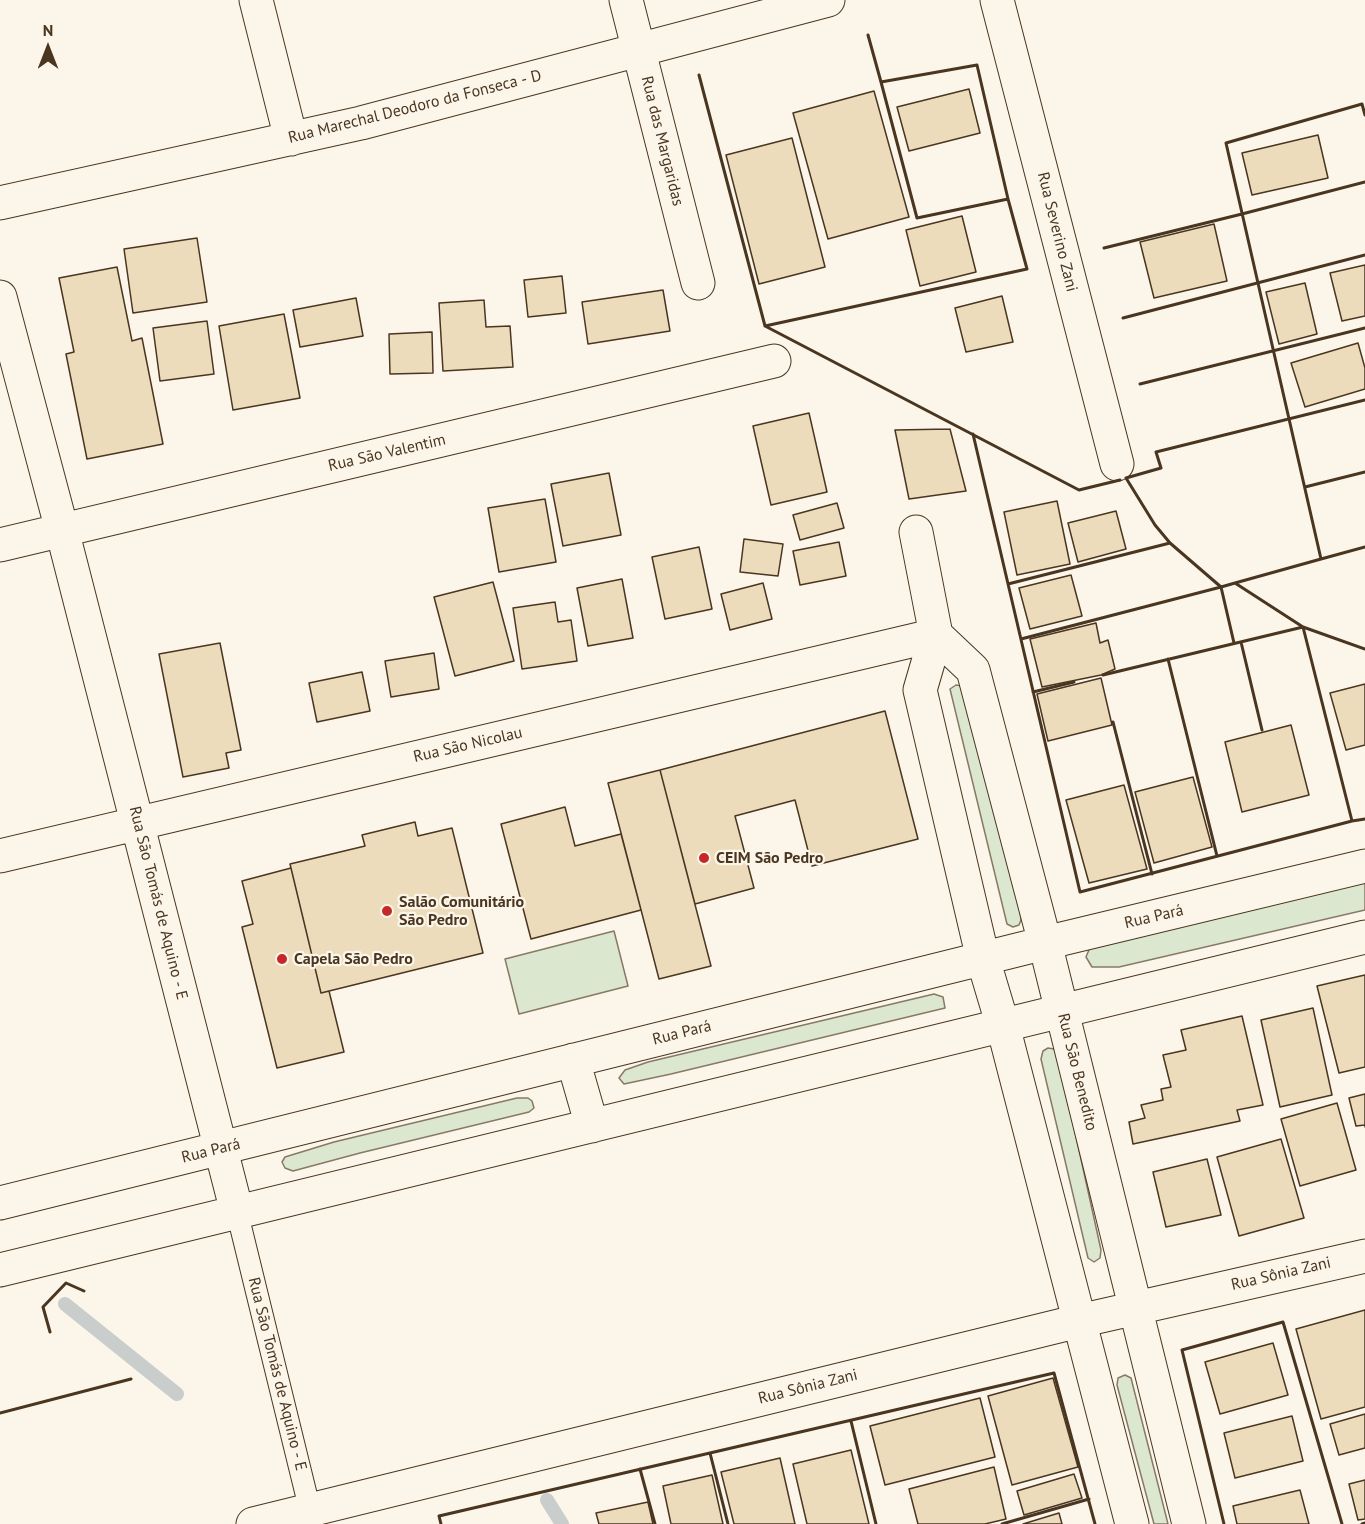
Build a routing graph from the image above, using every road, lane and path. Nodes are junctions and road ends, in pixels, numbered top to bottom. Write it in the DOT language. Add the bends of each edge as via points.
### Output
graph roads {
  1 [pos="256,0"];
  2 [pos="626,0"];
  3 [pos="828,0"];
  4 [pos="998,0"];
  5 [pos="639,50"];
  6 [pos="291,139"];
  7 [pos="0,203"];
  8 [pos="698,283"];
  9 [pos="0,297"];
  10 [pos="774,361"];
  11 [pos="1117,464"];
  12 [pos="62,530"];
  13 [pos="916,532"];
  14 [pos="0,545"];
  15 [pos="936,635"];
  16 [pos="138,822"];
  17 [pos="0,856"];
  18 [pos="1365,867"];
  19 [pos="1365,937"];
  20 [pos="1045,943"];
  21 [pos="983,959"];
  22 [pos="1062,1011"];
  23 [pos="1003,1026"];
  24 [pos="573,1060"];
  25 [pos="592,1126"];
  26 [pos="220,1149"];
  27 [pos="0,1203"];
  28 [pos="237,1212"];
  29 [pos="1365,1256"];
  30 [pos="0,1270"];
  31 [pos="1136,1308"];
  32 [pos="1079,1321"];
  33 [pos="312,1517"];
  34 [pos="253,1524"];
  35 [pos="1132,1524"];
  36 [pos="1189,1524"];
  1 -- 6 [label="street"];
  2 -- 5 [label="street, Rua das Margaridas"];
  3 -- 5 [label="street, Rua Marechal Deodoro da Fonseca - D"];
  4 -- 11 [label="street, Rua Severino Zani"];
  5 -- 6 [label="street, Rua Marechal Deodoro da Fonseca - D"];
  5 -- 8 [label="street, Rua das Margaridas"];
  6 -- 7 [label="street, Rua Marechal Deodoro da Fonseca - D"];
  9 -- 12 [label="street, Rua São Tomás de Aquino - E"];
  10 -- 12 [label="street, Rua São Valentim"];
  12 -- 14 [label="street, Rua São Valentim"];
  12 -- 16 [label="street, Rua São Tomás de Aquino - E"];
  13 -- 15 [label="street"];
  15 -- 16 [label="street, Rua São Nicolau"];
  15 -- 20 [label="street, Rua São Benedito" via="973,670"];
  15 -- 21 [label="street" via="920,690"];
  16 -- 17 [label="street, Rua São Nicolau"];
  16 -- 26 [label="street, Rua São Tomás de Aquino - E"];
  18 -- 20 [label="street, Rua Pará"];
  19 -- 22 [label="street"];
  20 -- 21 [label="street, Rua Pará"];
  20 -- 22 [label="street, Rua São Benedito"];
  21 -- 23 [label="street"];
  21 -- 24 [label="street, Rua Pará"];
  22 -- 23 [label="street"];
  22 -- 31 [label="street, Rua São Benedito"];
  23 -- 25 [label="street"];
  23 -- 32 [label="street"];
  24 -- 25 [label="street"];
  24 -- 26 [label="street, Rua Pará"];
  25 -- 28 [label="street"];
  26 -- 27 [label="street, Rua Pará"];
  26 -- 28 [label="street, Rua São Tomás de Aquino - E"];
  28 -- 30 [label="street"];
  28 -- 33 [label="lane, Rua São Tomás de Aquino - E"];
  29 -- 31 [label="street, Rua Sônia Zani"];
  31 -- 32 [label="street, Rua Sônia Zani"];
  31 -- 36 [label="street, Rua São Benedito"];
  32 -- 33 [label="street, Rua Sônia Zani"];
  32 -- 35 [label="street"];
  33 -- 34 [label="street, Rua Sônia Zani"];
}
